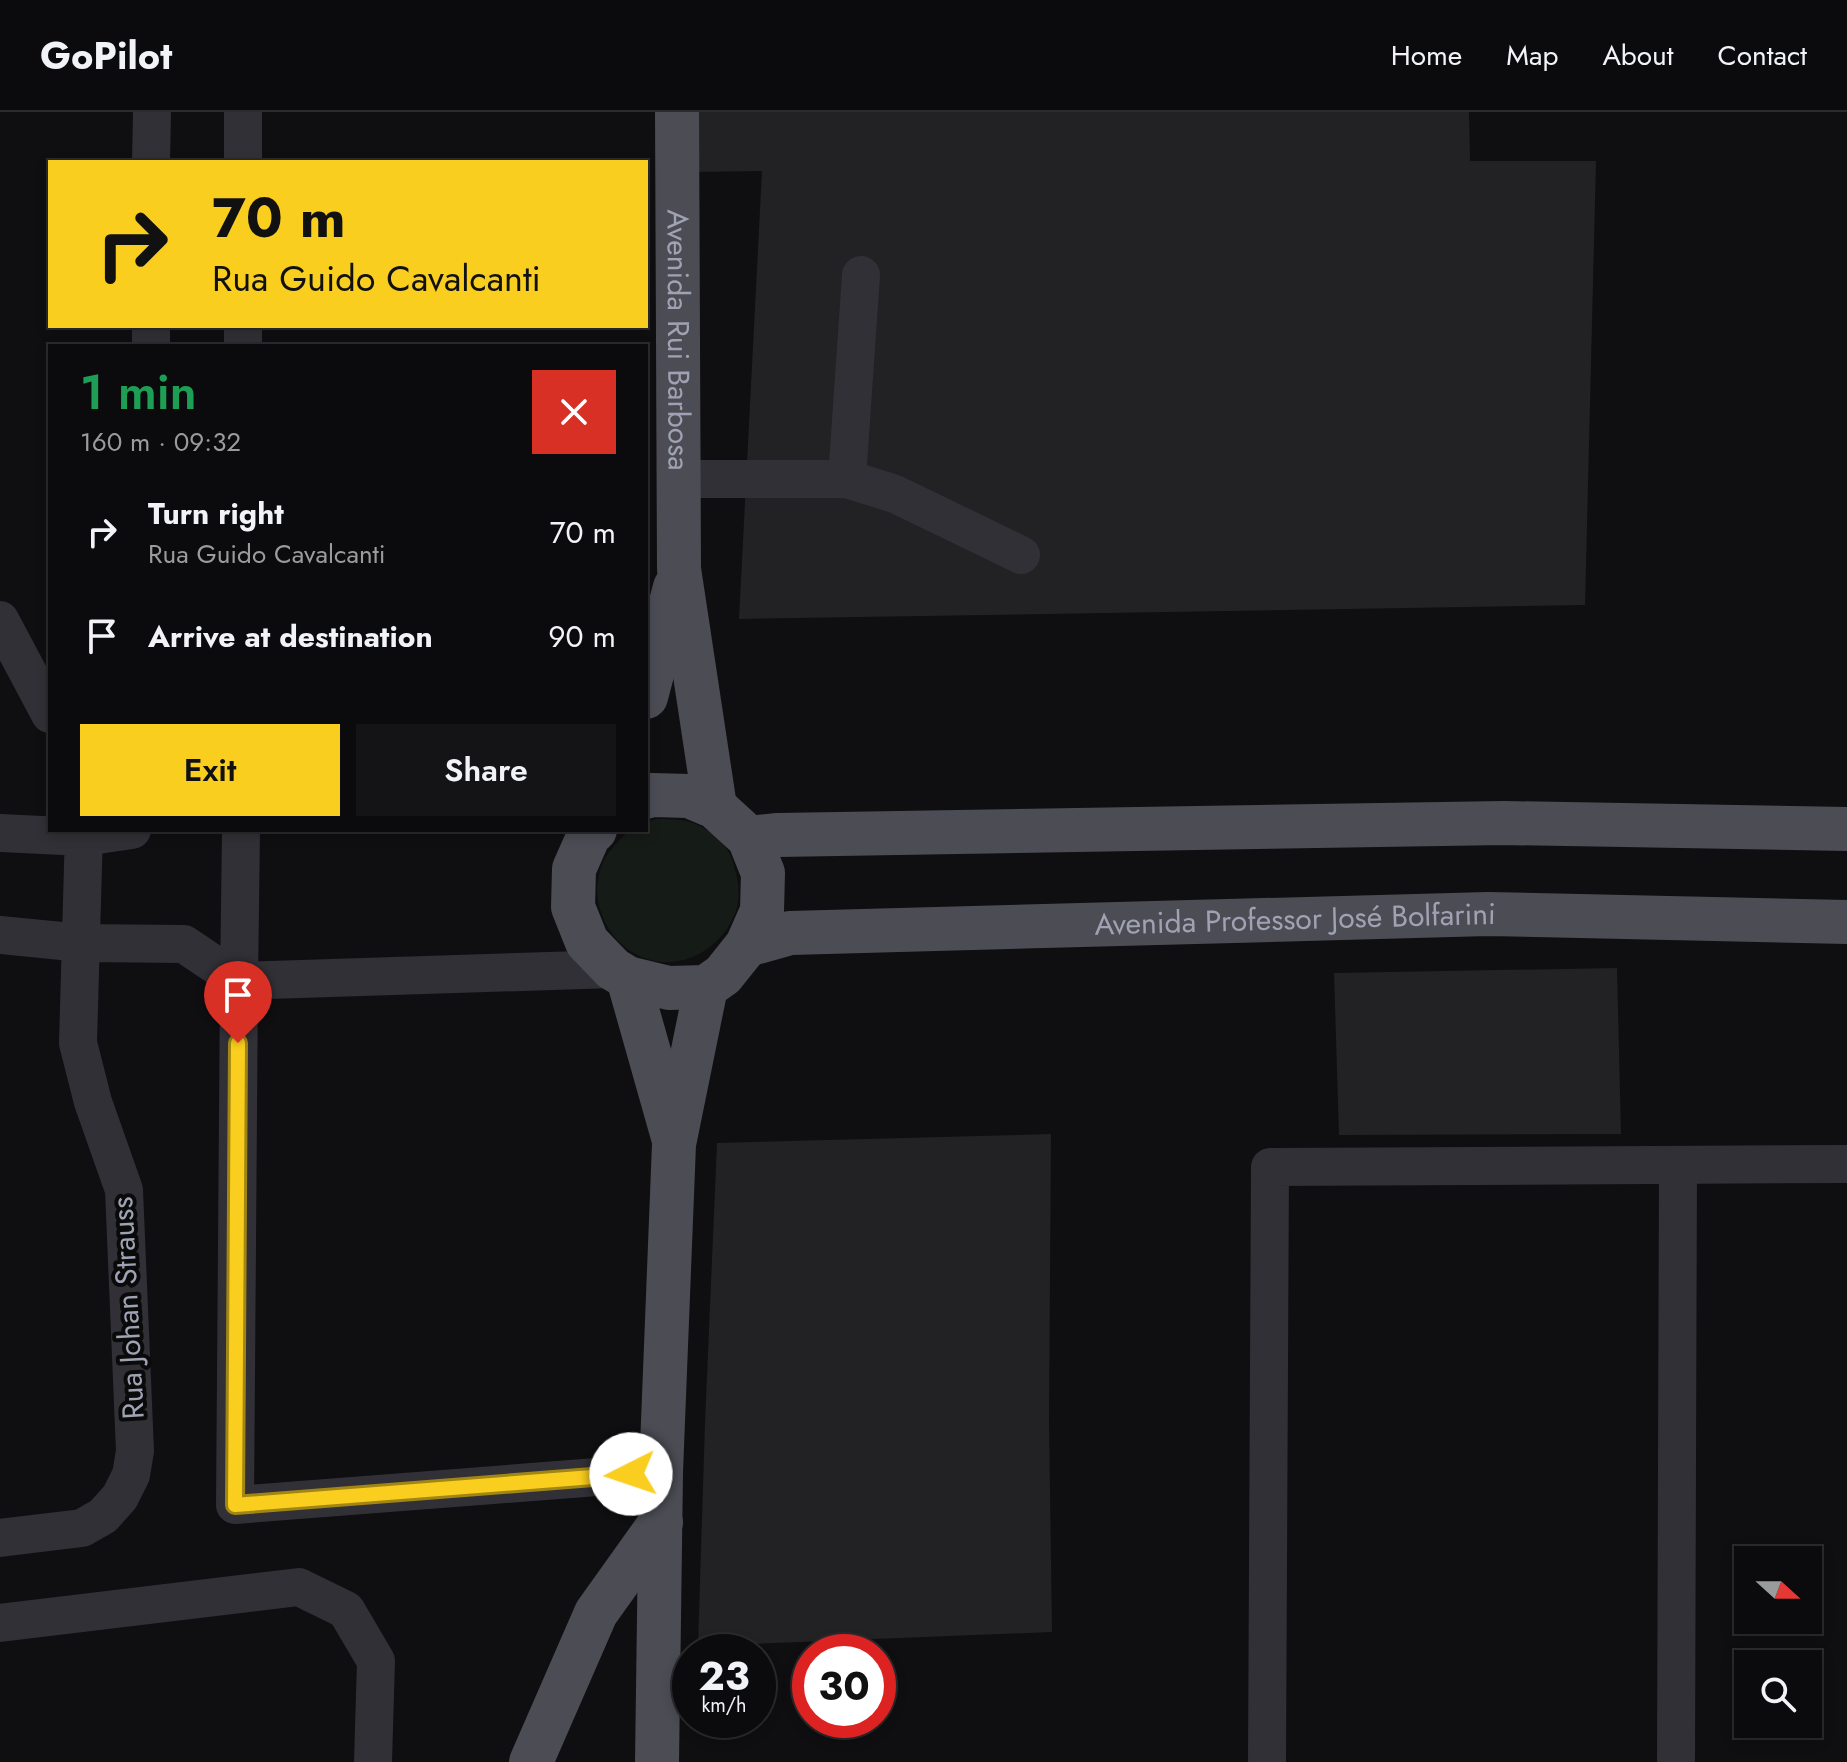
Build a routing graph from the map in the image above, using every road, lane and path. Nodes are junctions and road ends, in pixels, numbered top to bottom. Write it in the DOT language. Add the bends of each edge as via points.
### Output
graph roads {
  1 [pos="152,112"];
  2 [pos="243,112"];
  3 [pos="677,112"];
  4 [pos="151,160"];
  5 [pos="243,160"];
  6 [pos="861,275"];
  7 [pos="679,479"];
  8 [pos="847,479"];
  9 [pos="1021,555"];
  10 [pos="679,569"];
  11 [pos="0,620"];
  12 [pos="648,689"];
  13 [pos="48,710"];
  14 [pos="648,796"];
  15 [pos="715,807"];
  16 [pos="1847,829"];
  17 [pos="108,832"];
  18 [pos="241,832"];
  19 [pos="593,832"];
  20 [pos="0,833"];
  21 [pos="84,834"];
  22 [pos="749,838"];
  23 [pos="1847,922"];
  24 [pos="0,935"];
  25 [pos="82,943"];
  26 [pos="747,945"];
  27 [pos="621,974"];
  28 [pos="239,981"];
  29 [pos="706,987"];
  30 [pos="674,1144"];
  31 [pos="1847,1164"];
  32 [pos="1678,1165"];
  33 [pos="661,1472"];
  34 [pos="661,1522"];
  35 [pos="0,1538"];
  36 [pos="0,1623"];
  37 [pos="373,1762"];
  38 [pos="531,1762"];
  39 [pos="657,1762"];
  40 [pos="1267,1762"];
  41 [pos="1676,1762"];
  1 -- 4 [label="street"];
  2 -- 5 [label="street"];
  3 -- 7 [label="main road, Avenida Rui Barbosa"];
  6 -- 8 [label="street"];
  7 -- 8 [label="street"];
  7 -- 10 [label="main road, Avenida Rui Barbosa"];
  8 -- 9 [label="street" via="895,494"];
  10 -- 12 [label="main road, Avenida Rui Barbosa"];
  10 -- 15 [label="main road, Avenida Rui Barbosa"];
  11 -- 13 [label="street"];
  14 -- 15 [label="main road" via="689,796"];
  15 -- 22 [label="main road"];
  16 -- 22 [label="main road" via="1504,823"];
  17 -- 21 [label="street"];
  18 -- 28 [label="street"];
  19 -- 27 [label="main road" via="574,869 573,907 587,942"];
  20 -- 21 [label="street"];
  21 -- 25 [label="street, Rua Johan Strauss"];
  22 -- 26 [label="main road" via="763,873 762,911"];
  23 -- 26 [label="main road, Avenida Professor José Bolfarini" via="1488,914 790,933"];
  24 -- 25 [label="street"];
  25 -- 28 [label="street" via="184,944"];
  25 -- 35 [label="street, Rua Johan Strauss" via="78,1043 124,1190 135,1451 131,1475 103,1516 82,1528"];
  26 -- 29 [label="main road"];
  27 -- 28 [label="street"];
  27 -- 29 [label="main road" via="669,988"];
  27 -- 30 [label="main road"];
  28 -- 33 [label="street" via="235,1505"];
  29 -- 30 [label="main road"];
  30 -- 33 [label="main road"];
  31 -- 32 [label="street"];
  32 -- 40 [label="street" via="1270,1167"];
  32 -- 41 [label="street"];
  33 -- 34 [label="main road"];
  34 -- 38 [label="main road" via="596,1613"];
  34 -- 39 [label="main road"];
  36 -- 37 [label="street" via="299,1587 346,1610 376,1661"];
}
